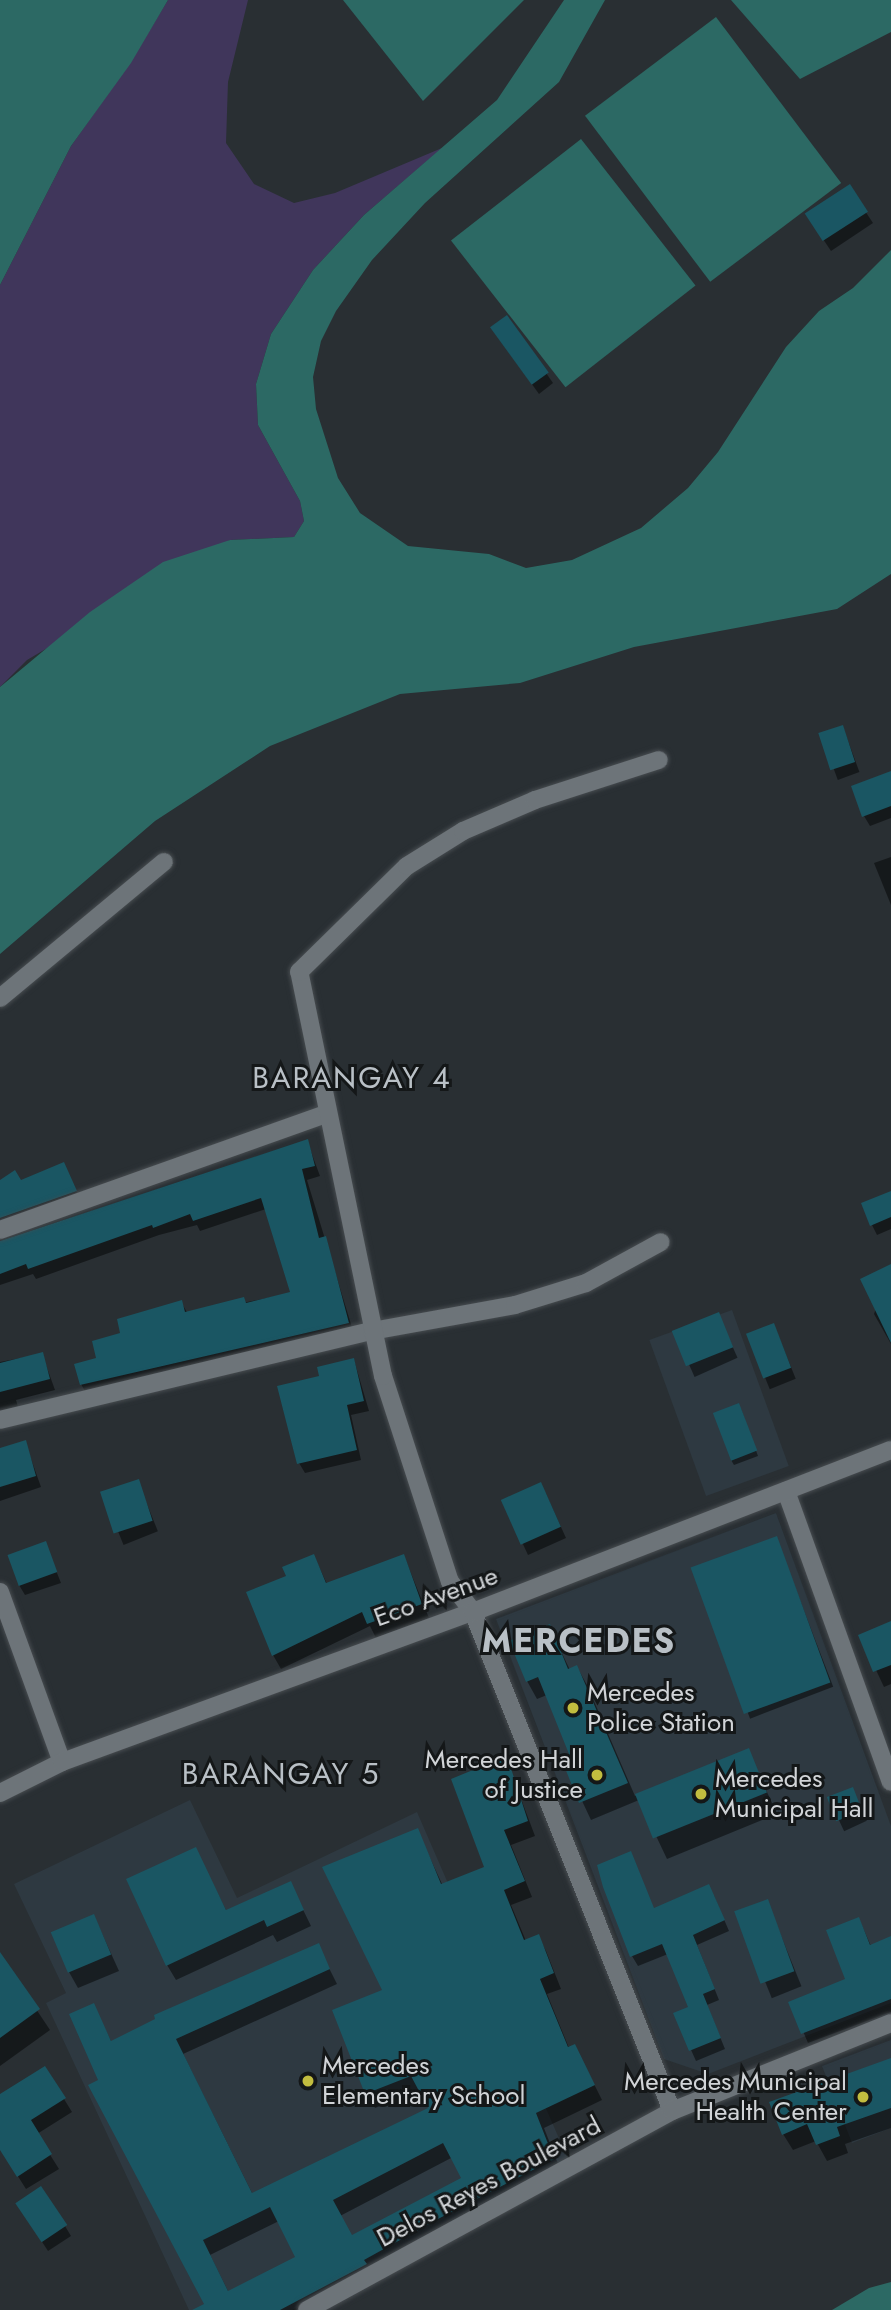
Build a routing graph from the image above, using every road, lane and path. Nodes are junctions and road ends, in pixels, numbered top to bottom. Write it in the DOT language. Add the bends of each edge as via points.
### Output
graph roads {
  1 [pos="659,760"];
  2 [pos="164,862"];
  3 [pos="0,998"];
  4 [pos="325,1114"];
  5 [pos="0,1230"];
  6 [pos="661,1242"];
  7 [pos="372,1331"];
  8 [pos="0,1420"];
  9 [pos="891,1450"];
  10 [pos="786,1491"];
  11 [pos="0,1592"];
  12 [pos="473,1612"];
  13 [pos="62,1762"];
  14 [pos="891,1782"];
  15 [pos="0,1793"];
  16 [pos="891,2023"];
  17 [pos="673,2111"];
  18 [pos="307,2310"];
  1 -- 4 [label="street" via="535,800 463,831 407,866 299,972"];
  2 -- 3 [label="street"];
  4 -- 5 [label="street"];
  4 -- 7 [label="street"];
  6 -- 7 [label="street" via="586,1283 557,1292 514,1305"];
  7 -- 8 [label="street"];
  7 -- 12 [label="street" via="426,1518 450,1582"];
  9 -- 10 [label="street, Eco Avenue"];
  10 -- 12 [label="street, Eco Avenue"];
  10 -- 14 [label="street"];
  11 -- 13 [label="street"];
  12 -- 13 [label="street, Eco Avenue"];
  12 -- 17 [label="street"];
  13 -- 15 [label="street, Eco Avenue"];
  16 -- 17 [label="street, Delos Reyes Boulevard"];
  17 -- 18 [label="street, Delos Reyes Boulevard"];
}
